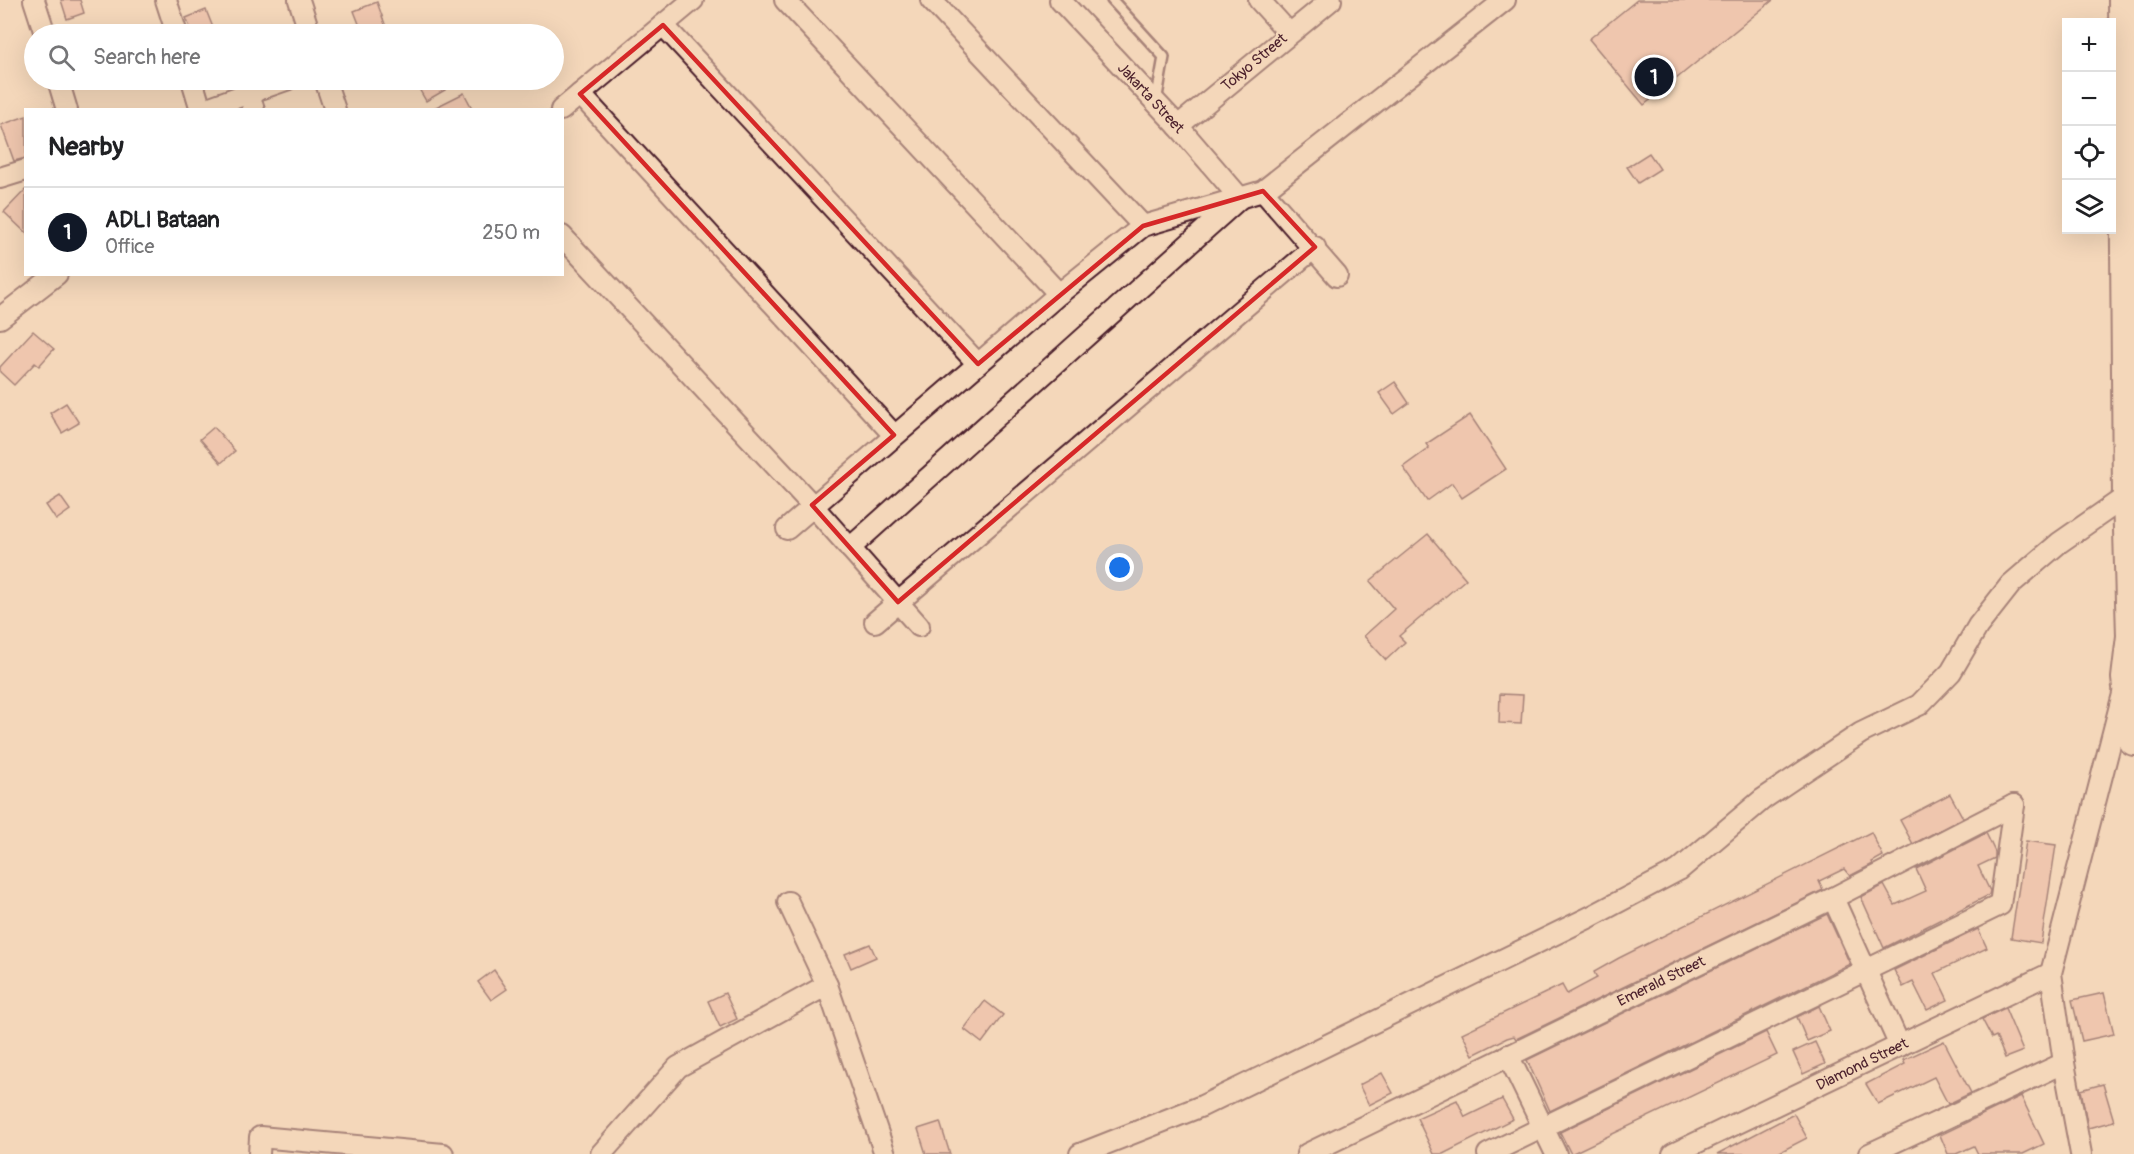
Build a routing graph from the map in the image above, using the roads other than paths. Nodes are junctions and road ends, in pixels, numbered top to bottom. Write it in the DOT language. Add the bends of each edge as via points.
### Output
graph roads {
  1 [pos="34,0"];
  2 [pos="166,0"];
  3 [pos="298,0"];
  4 [pos="693,0"];
  5 [pos="785,0"];
  6 [pos="931,0"];
  7 [pos="1060,0"];
  8 [pos="1112,0"];
  9 [pos="1259,0"];
  10 [pos="1331,0"];
  11 [pos="1505,0"];
  12 [pos="2124,0"];
  13 [pos="42,24"];
  14 [pos="174,24"];
  15 [pos="306,24"];
  16 [pos="663,25"];
  17 [pos="1289,33"];
  18 [pos="61,90"];
  19 [pos="195,90"];
  20 [pos="270,90"];
  21 [pos="328,90"];
  22 [pos="580,94"];
  23 [pos="252,101"];
  24 [pos="1156,102"];
  25 [pos="66,108"];
  26 [pos="201,108"];
  27 [pos="213,108"];
  28 [pos="334,108"];
  29 [pos="563,108"];
  30 [pos="1178,126"];
  31 [pos="24,171"];
  32 [pos="0,178"];
  33 [pos="1263,191"];
  34 [pos="1240,198"];
  35 [pos="1143,226"];
  36 [pos="564,238"];
  37 [pos="1315,248"];
  38 [pos="54,276"];
  39 [pos="1337,276"];
  40 [pos="1059,294"];
  41 [pos="0,318"];
  42 [pos="978,364"];
  43 [pos="894,435"];
  44 [pos="2128,495"];
  45 [pos="812,505"];
  46 [pos="787,529"];
  47 [pos="850,548"];
  48 [pos="898,602"];
  49 [pos="875,621"];
  50 [pos="920,626"];
  51 [pos="2127,678"];
  52 [pos="2134,740"];
  53 [pos="1833,898"];
  54 [pos="788,902"];
  55 [pos="1866,972"];
  56 [pos="2051,973"];
  57 [pos="827,985"];
  58 [pos="1900,1046"];
  59 [pos="1508,1055"];
  60 [pos="2064,1063"];
  61 [pos="1543,1128"];
  62 [pos="2076,1152"];
  63 [pos="259,1154"];
  64 [pos="443,1154"];
  65 [pos="601,1154"];
  66 [pos="885,1154"];
  67 [pos="1080,1154"];
  68 [pos="1307,1154"];
  69 [pos="1488,1154"];
  70 [pos="1556,1154"];
  71 [pos="1673,1154"];
  72 [pos="1869,1154"];
  1 -- 13 [label="street"];
  2 -- 14 [label="street"];
  3 -- 15 [label="street"];
  4 -- 16 [label="street"];
  5 -- 40 [label="street"];
  6 -- 35 [label="street"];
  7 -- 24 [label="street, Jakarta Street"];
  8 -- 24 [label="lane" via="1164,57"];
  9 -- 17 [label="street"];
  10 -- 17 [label="street, Tokyo Street"];
  11 -- 33 [label="street"];
  12 -- 44 [label="main road"];
  16 -- 22 [label="street"];
  16 -- 42 [label="street"];
  17 -- 30 [label="street, Tokyo Street"];
  18 -- 25 [label="street"];
  19 -- 26 [label="street"];
  20 -- 23 [label="street"];
  21 -- 28 [label="street"];
  22 -- 29 [label="street"];
  22 -- 43 [label="street"];
  23 -- 27 [label="street"];
  24 -- 30 [label="street, Jakarta Street"];
  30 -- 34 [label="street, Jakarta Street"];
  31 -- 32 [label="street"];
  33 -- 34 [label="street"];
  33 -- 37 [label="street"];
  34 -- 35 [label="street"];
  34 -- 47 [label="street"];
  35 -- 40 [label="street"];
  36 -- 45 [label="street"];
  37 -- 39 [label="street"];
  37 -- 48 [label="street"];
  38 -- 41 [label="street"];
  40 -- 42 [label="street"];
  42 -- 43 [label="street"];
  43 -- 45 [label="street"];
  44 -- 51 [label="main road" via="2132,636"];
  44 -- 67 [label="street" via="2059,543 2011,584 1978,626 1951,672 1919,705 1861,733 1763,799 1679,870 1202,1106"];
  45 -- 46 [label="street"];
  45 -- 47 [label="street"];
  47 -- 48 [label="street"];
  48 -- 49 [label="street"];
  48 -- 50 [label="street"];
  51 -- 52 [label="main road"];
  51 -- 56 [label="street"];
  53 -- 55 [label="street"];
  53 -- 55 [label="street, Emerald Street" via="2014,806 2000,905"];
  53 -- 59 [label="street, Emerald Street"];
  54 -- 57 [label="street"];
  55 -- 58 [label="street"];
  55 -- 61 [label="street"];
  56 -- 58 [label="street, Diamond Street"];
  56 -- 60 [label="street"];
  57 -- 65 [label="street" via="678,1067"];
  57 -- 66 [label="street"];
  58 -- 71 [label="street, Diamond Street"];
  59 -- 61 [label="street"];
  59 -- 68 [label="street, Emerald Street"];
  60 -- 62 [label="street"];
  60 -- 72 [label="street"];
  61 -- 69 [label="street"];
  61 -- 70 [label="street"];
  63 -- 64 [label="street" via="260,1137"];
}
